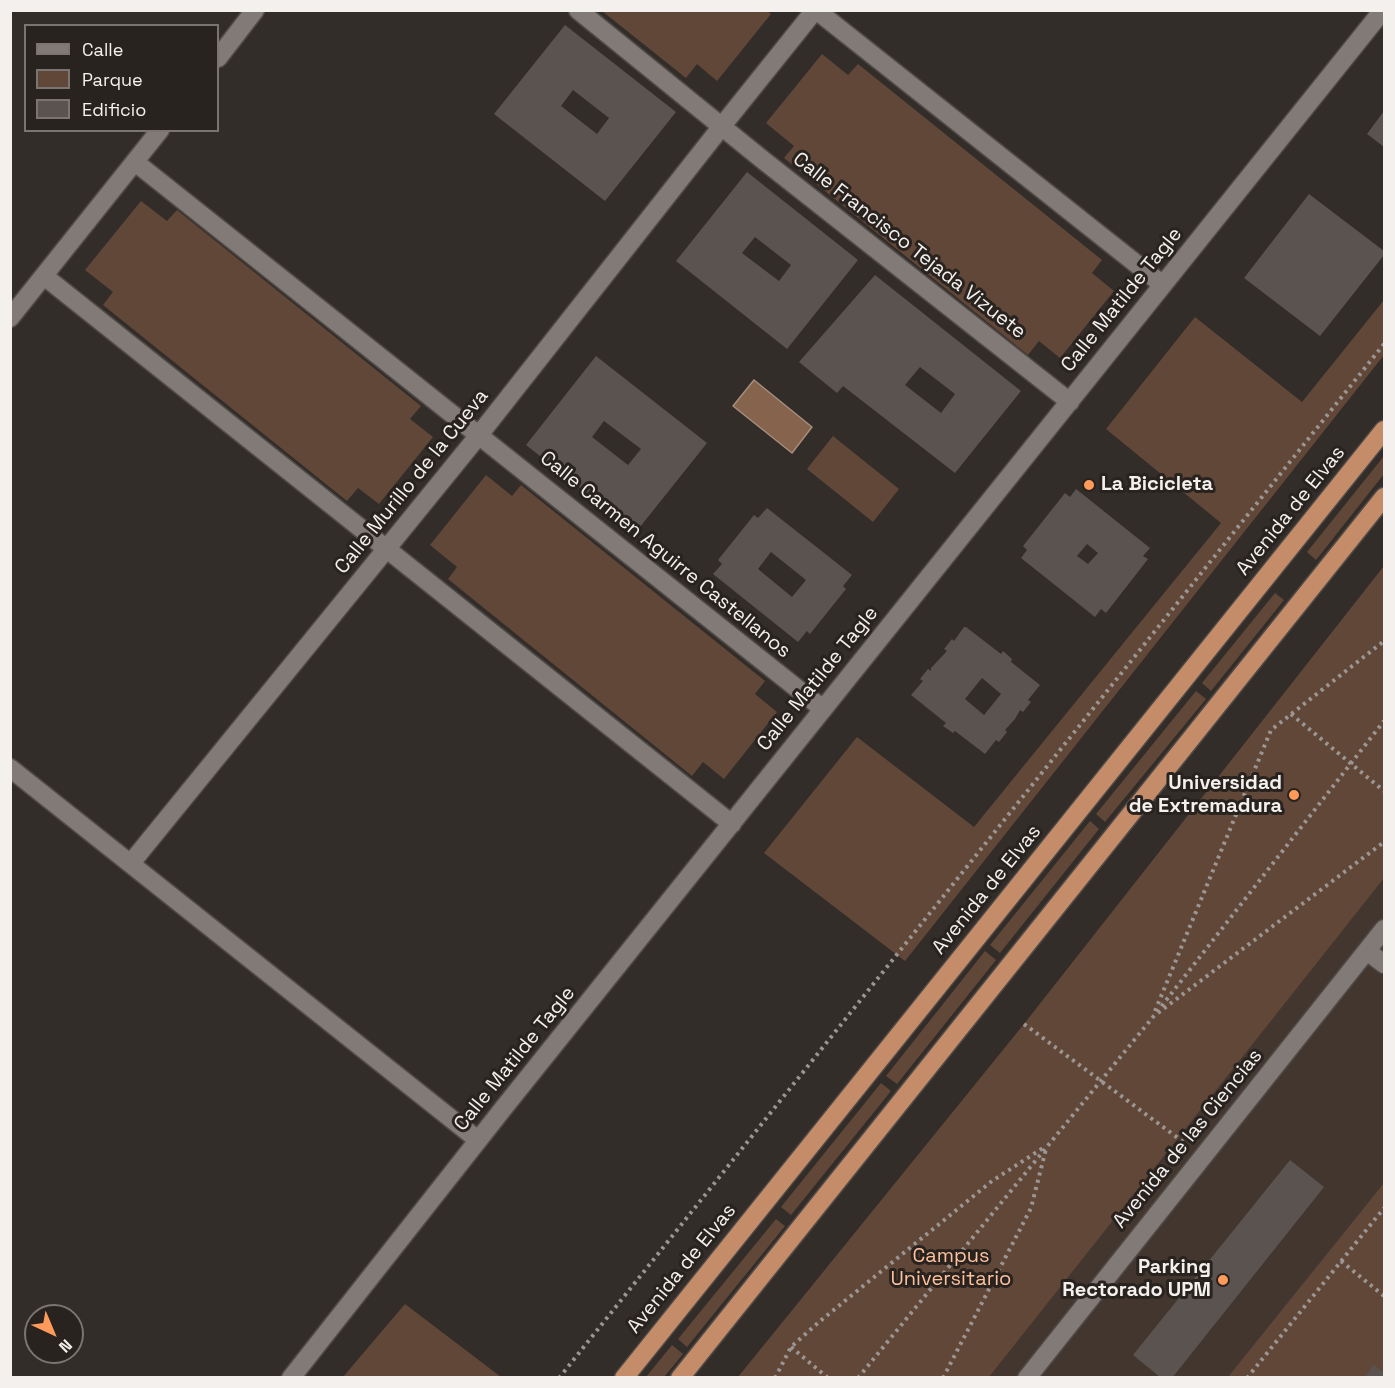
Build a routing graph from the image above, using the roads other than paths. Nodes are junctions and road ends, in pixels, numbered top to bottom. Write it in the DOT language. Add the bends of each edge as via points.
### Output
graph roads {
  1 [pos="255,10"];
  2 [pos="578,10"];
  3 [pos="815,10"];
  4 [pos="1383,10"];
  5 [pos="219,57"];
  6 [pos="722,126"];
  7 [pos="158,132"];
  8 [pos="135,162"];
  9 [pos="44,276"];
  10 [pos="1163,285"];
  11 [pos="10,318"];
  12 [pos="1070,402"];
  13 [pos="1384,430"];
  14 [pos="479,435"];
  15 [pos="1384,497"];
  16 [pos="387,550"];
  17 [pos="823,709"];
  18 [pos="10,768"];
  19 [pos="732,824"];
  20 [pos="131,863"];
  21 [pos="1384,929"];
  22 [pos="1368,951"];
  23 [pos="1384,964"];
  24 [pos="478,1140"];
  25 [pos="291,1377"];
  26 [pos="624,1377"];
  27 [pos="680,1377"];
  28 [pos="1027,1377"];
  1 -- 5 [label="street"];
  2 -- 6 [label="street, Calle Francisco Tejada Vizuete"];
  3 -- 6 [label="street, Calle Murillo de la Cueva"];
  3 -- 10 [label="street"];
  4 -- 10 [label="street, Calle Matilde Tagle"];
  6 -- 12 [label="street, Calle Francisco Tejada Vizuete"];
  6 -- 14 [label="street, Calle Murillo de la Cueva"];
  7 -- 8 [label="street"];
  8 -- 9 [label="street"];
  8 -- 14 [label="street, Calle Carmen Aguirre Castellanos"];
  9 -- 11 [label="street"];
  9 -- 16 [label="street"];
  10 -- 12 [label="street, Calle Matilde Tagle"];
  12 -- 17 [label="street, Calle Matilde Tagle"];
  13 -- 26 [label="highway, Avenida de Elvas"];
  14 -- 16 [label="street, Calle Murillo de la Cueva"];
  14 -- 17 [label="street, Calle Carmen Aguirre Castellanos"];
  15 -- 27 [label="highway"];
  16 -- 19 [label="street"];
  16 -- 20 [label="street, Calle Murillo de la Cueva"];
  17 -- 19 [label="street, Calle Matilde Tagle"];
  18 -- 20 [label="street"];
  19 -- 24 [label="street, Calle Matilde Tagle"];
  20 -- 24 [label="street"];
  21 -- 22 [label="street, Avenida de las Ciencias"];
  22 -- 23 [label="street"];
  22 -- 28 [label="street, Avenida de las Ciencias"];
  24 -- 25 [label="street, Calle Matilde Tagle"];
}
